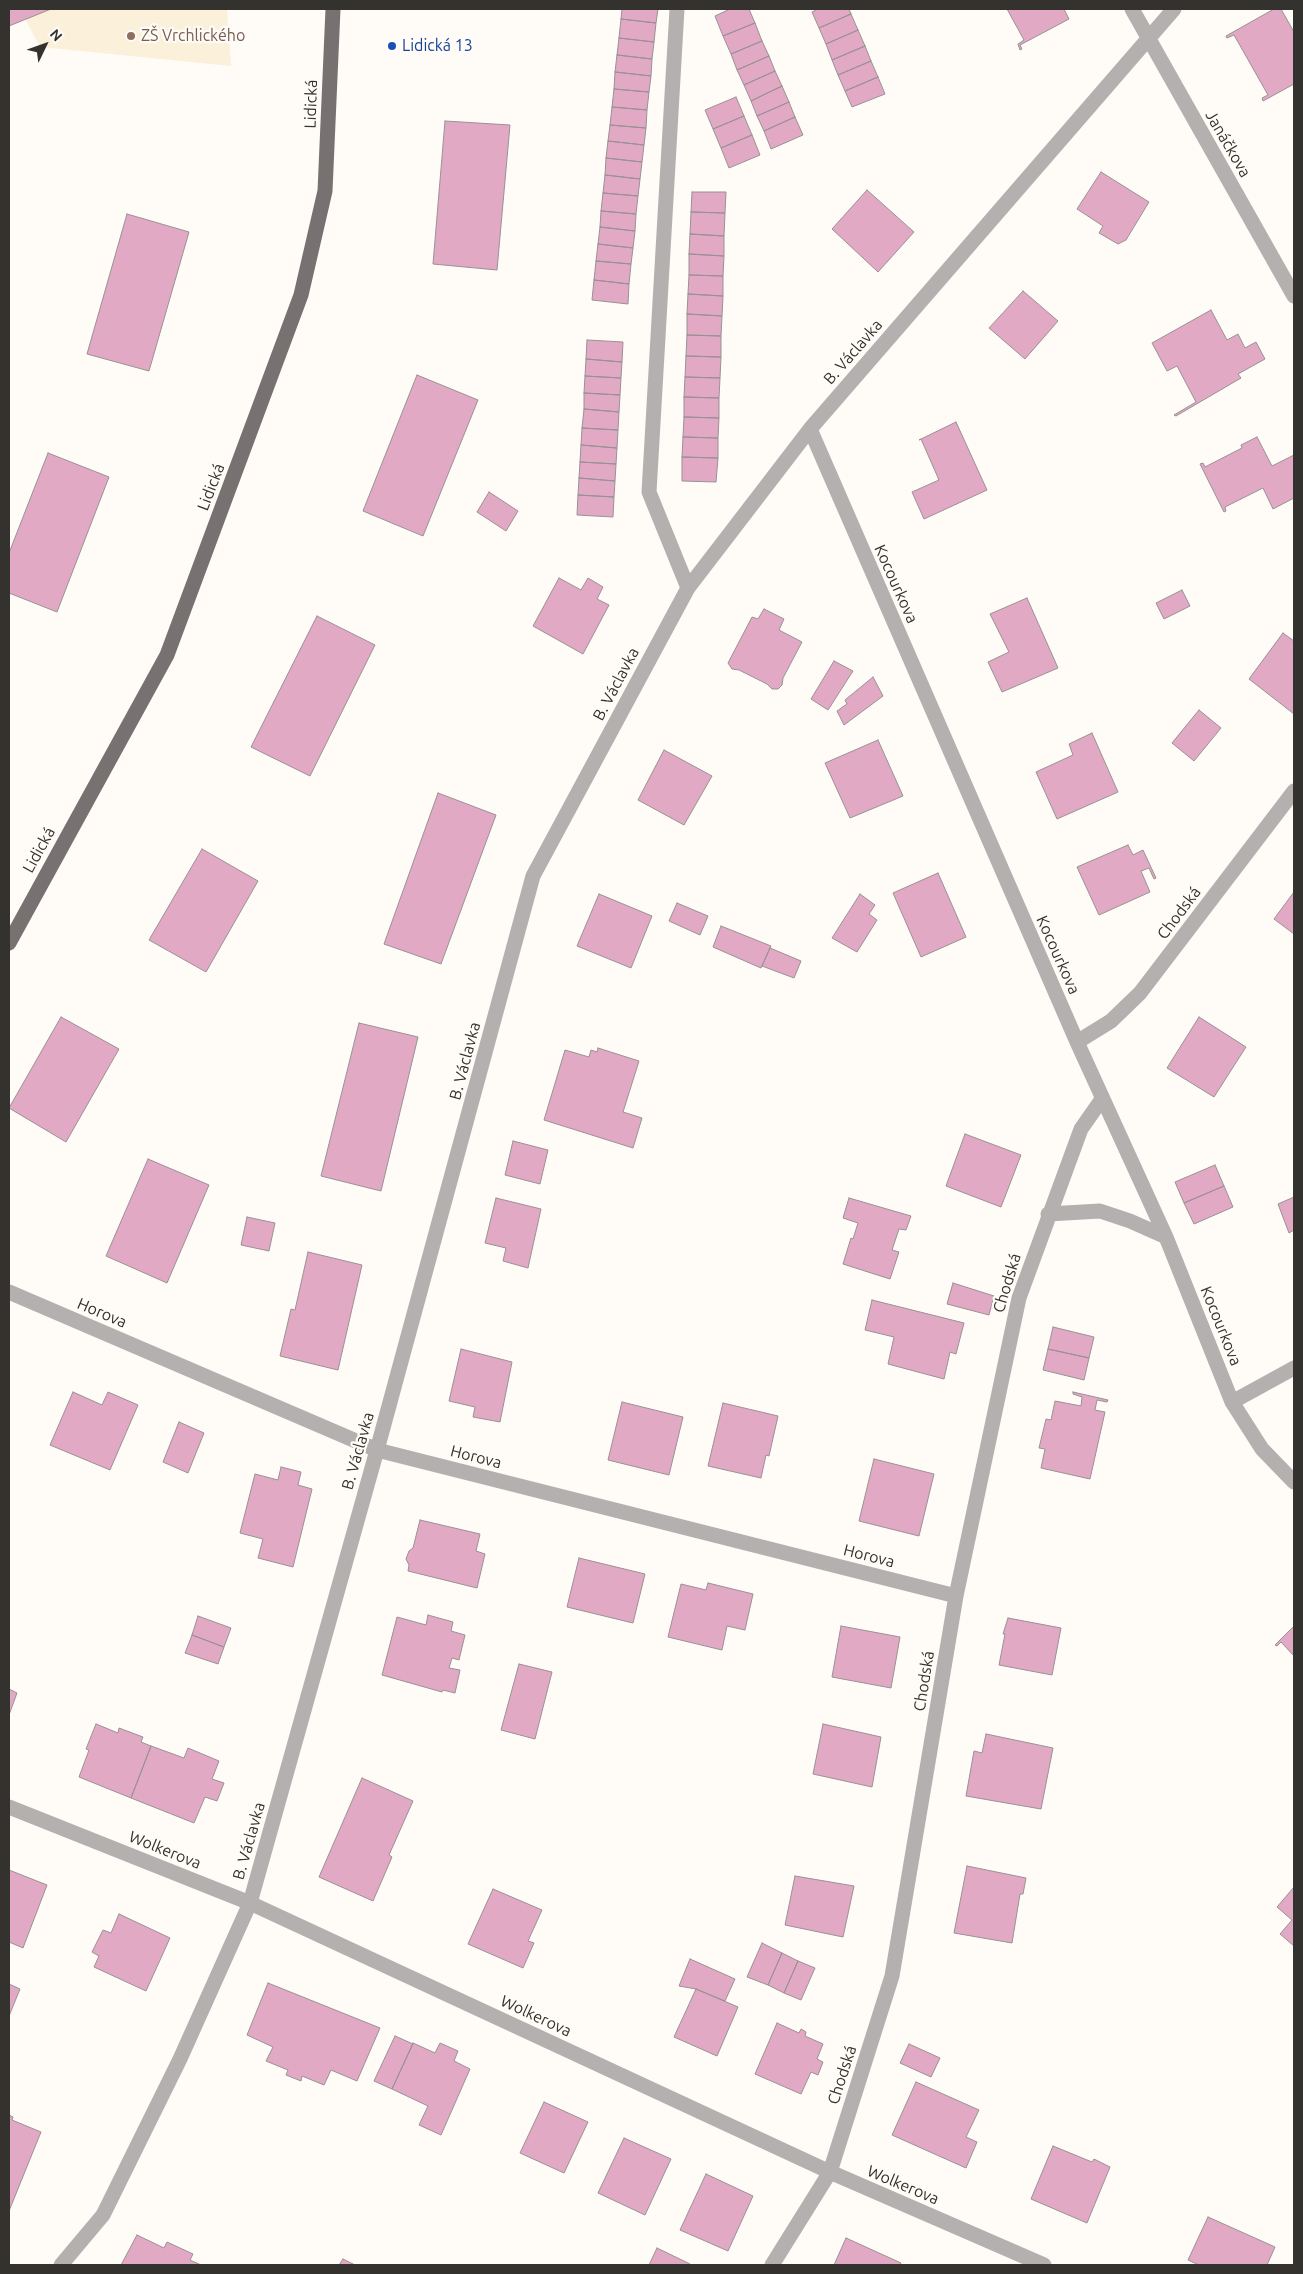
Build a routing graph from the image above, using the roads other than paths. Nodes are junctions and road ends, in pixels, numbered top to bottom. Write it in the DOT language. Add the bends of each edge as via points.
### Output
graph roads {
  1 [pos="332,9"];
  2 [pos="677,9"];
  3 [pos="1132,9"];
  4 [pos="1174,9"];
  5 [pos="1148,39"];
  6 [pos="1294,296"];
  7 [pos="810,429"];
  8 [pos="688,588"];
  9 [pos="1294,791"];
  10 [pos="9,943"];
  11 [pos="1077,1042"];
  12 [pos="1102,1099"];
  13 [pos="1048,1214"];
  14 [pos="1166,1237"];
  15 [pos="9,1292"];
  16 [pos="1294,1368"];
  17 [pos="1232,1402"];
  18 [pos="377,1450"];
  19 [pos="1294,1482"];
  20 [pos="956,1596"];
  21 [pos="9,1807"];
  22 [pos="250,1903"];
  23 [pos="830,2172"];
  24 [pos="61,2265"];
  25 [pos="772,2265"];
  26 [pos="1044,2265"];
  1 -- 10 [label="main road, Lidická" via="325,191 301,295 166,655"];
  2 -- 8 [label="street" via="649,492"];
  3 -- 5 [label="street, Janáčkova"];
  4 -- 5 [label="street, B. Václavka"];
  5 -- 6 [label="street, Janáčkova"];
  5 -- 7 [label="street, B. Václavka"];
  7 -- 8 [label="street, B. Václavka"];
  7 -- 11 [label="street, Kocourkova"];
  8 -- 18 [label="street, B. Václavka" via="533,876"];
  9 -- 11 [label="street, Chodská" via="1140,993 1111,1021"];
  11 -- 12 [label="street, Kocourkova"];
  12 -- 13 [label="street, Chodská" via="1080,1129"];
  12 -- 14 [label="street, Kocourkova"];
  13 -- 14 [label="street" via="1100,1211"];
  13 -- 20 [label="street, Chodská" via="1019,1298"];
  14 -- 17 [label="street, Kocourkova"];
  15 -- 18 [label="street, Horova"];
  16 -- 17 [label="street"];
  17 -- 19 [label="street, Kocourkova" via="1262,1450"];
  18 -- 20 [label="street, Horova"];
  18 -- 22 [label="street, B. Václavka"];
  20 -- 23 [label="street, Chodská" via="892,1976"];
  21 -- 22 [label="street, Wolkerova"];
  22 -- 23 [label="street, Wolkerova"];
  22 -- 24 [label="street, B. Václavka" via="180,2059 103,2216"];
  23 -- 25 [label="street, Chodská"];
  23 -- 26 [label="street, Wolkerova"];
}
